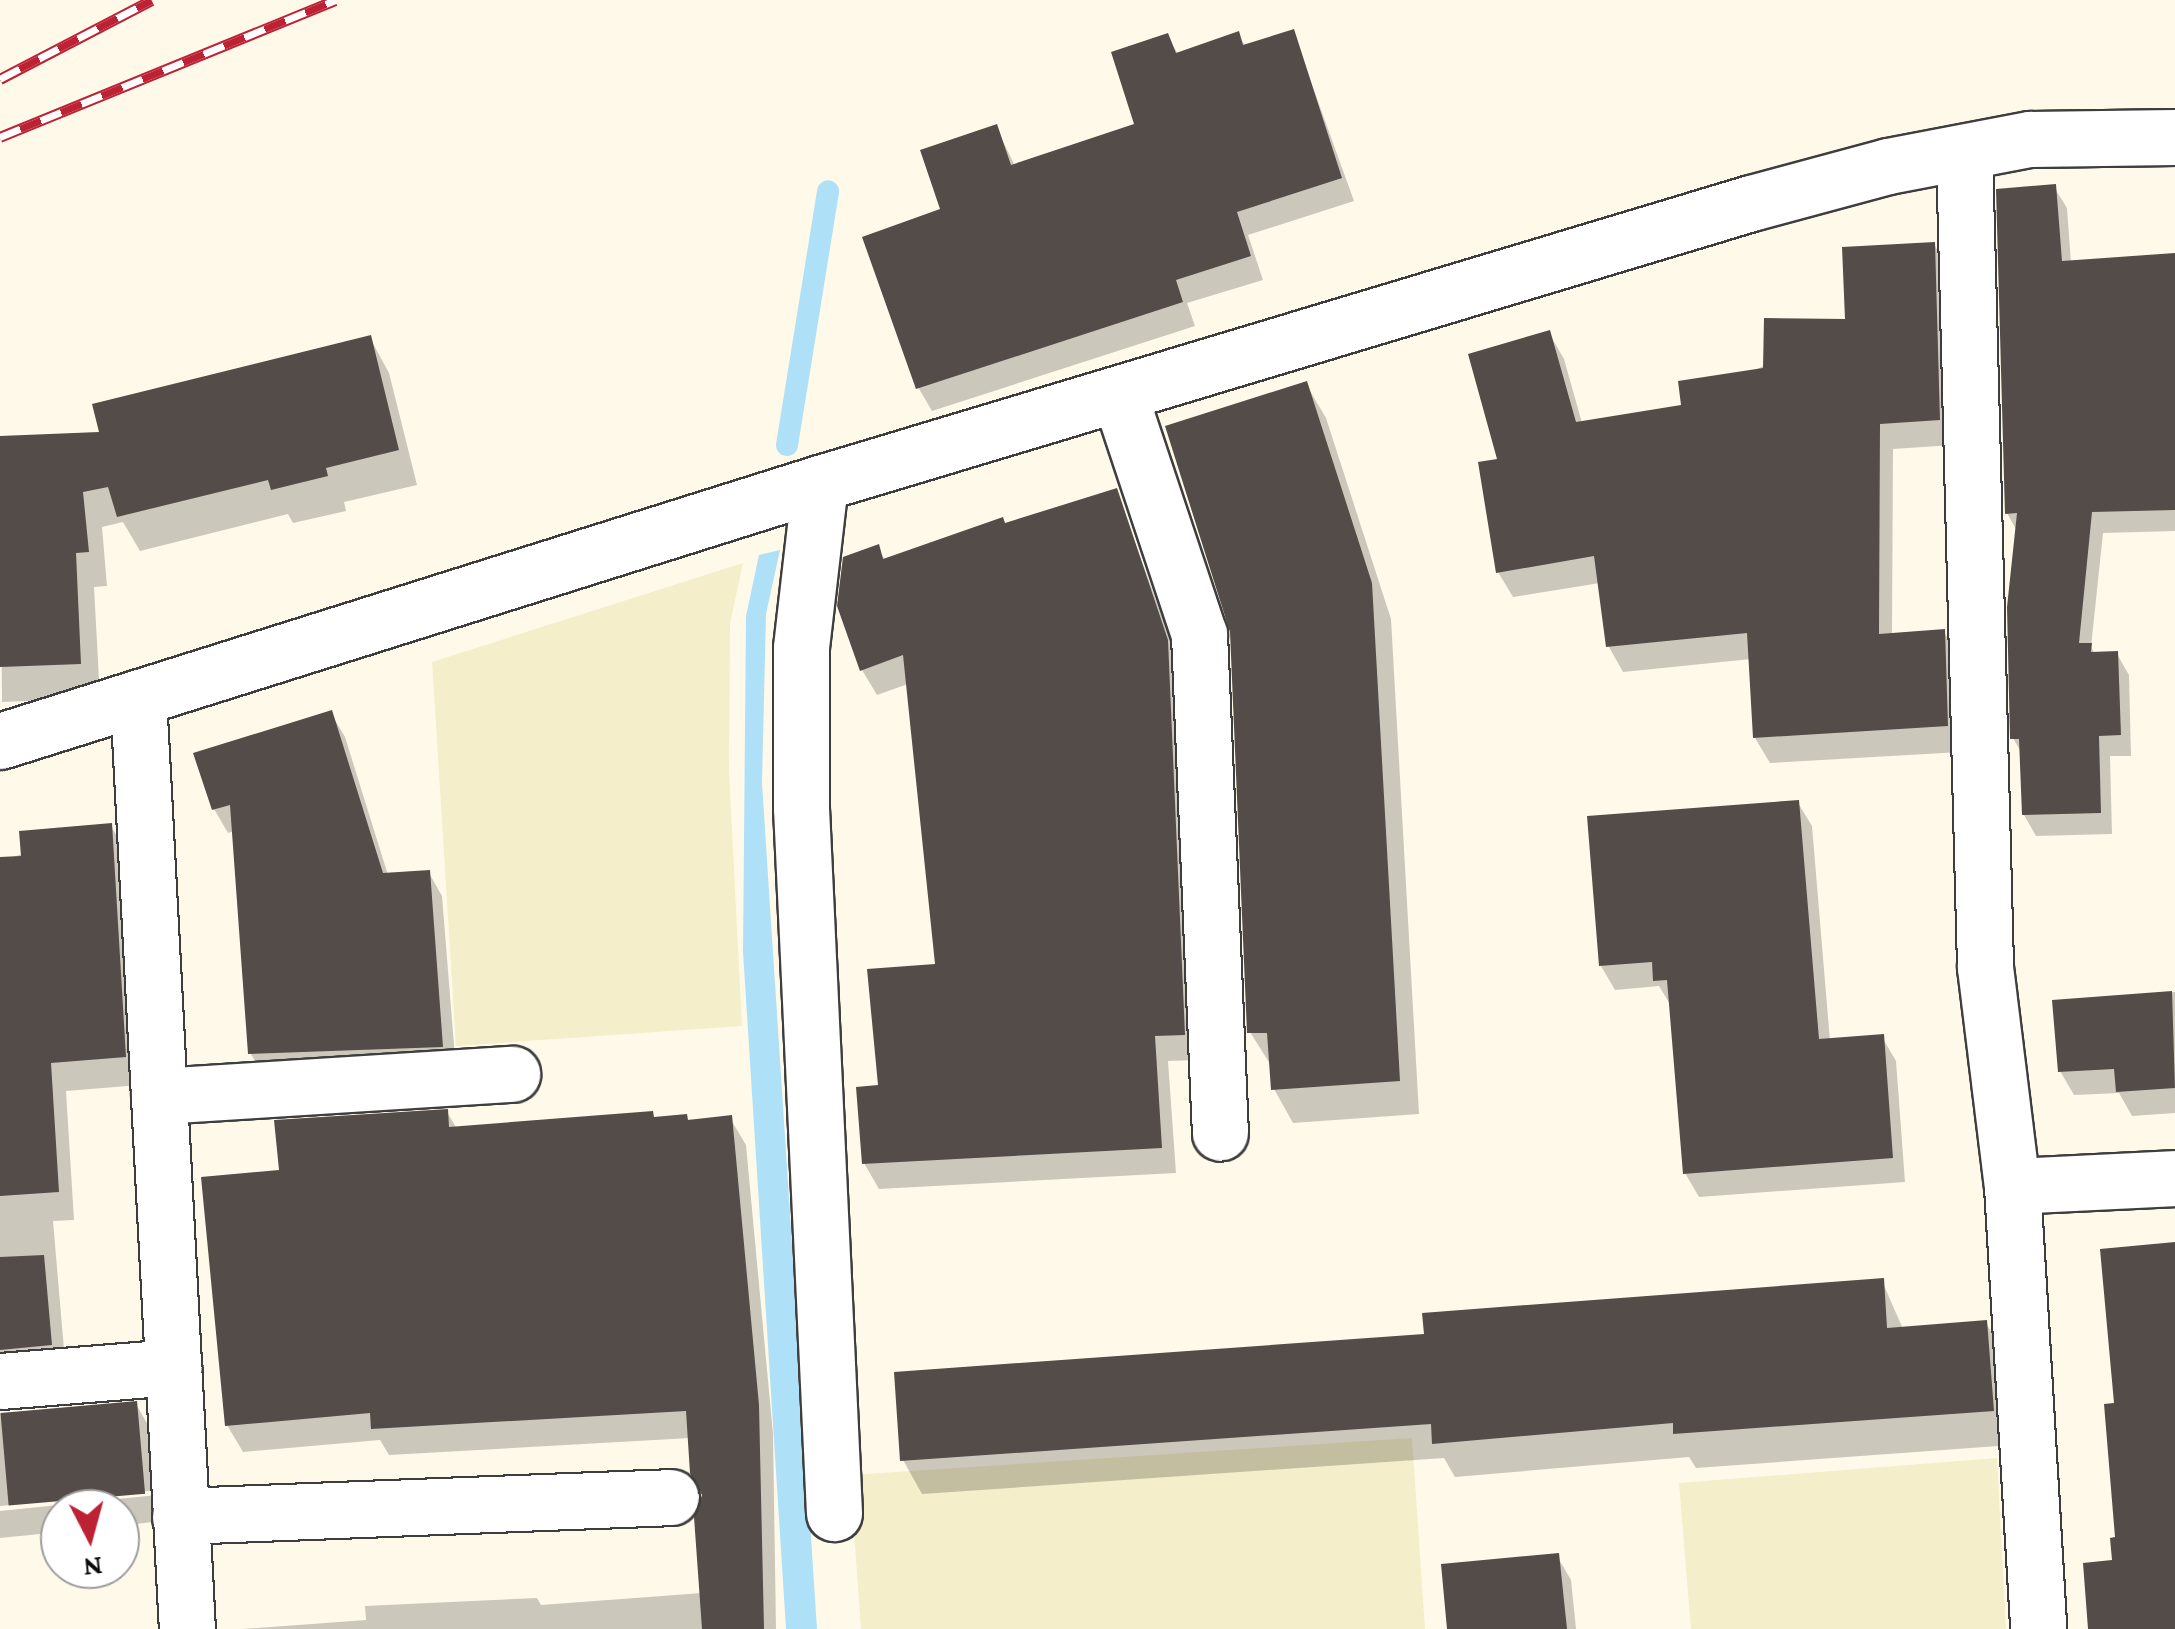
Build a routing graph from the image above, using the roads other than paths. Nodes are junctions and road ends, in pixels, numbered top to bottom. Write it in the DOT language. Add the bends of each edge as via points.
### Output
graph roads {
  1 [pos="2175,138"];
  2 [pos="1964,152"];
  3 [pos="1120,396"];
  4 [pos="820,483"];
  5 [pos="138,698"];
  6 [pos="0,741"];
  7 [pos="512,1074"];
  8 [pos="158,1096"];
  9 [pos="1220,1133"];
  10 [pos="2175,1178"];
  11 [pos="2012,1186"];
  12 [pos="172,1367"];
  13 [pos="0,1380"];
  14 [pos="671,1497"];
  15 [pos="834,1513"];
  16 [pos="180,1516"];
  17 [pos="187,1629"];
  18 [pos="2038,1629"];
  1 -- 2 [label="street" via="2030,140"];
  2 -- 3 [label="street" via="1751,202"];
  2 -- 11 [label="street" via="1985,967"];
  3 -- 4 [label="street"];
  3 -- 9 [label="street" via="1199,634"];
  4 -- 5 [label="street"];
  4 -- 15 [label="street" via="802,648 801,808"];
  5 -- 6 [label="street"];
  5 -- 8 [label="street"];
  7 -- 8 [label="street"];
  8 -- 12 [label="street"];
  10 -- 11 [label="street"];
  11 -- 18 [label="street"];
  12 -- 13 [label="street"];
  12 -- 16 [label="street"];
  14 -- 16 [label="street"];
  16 -- 17 [label="street"];
}
